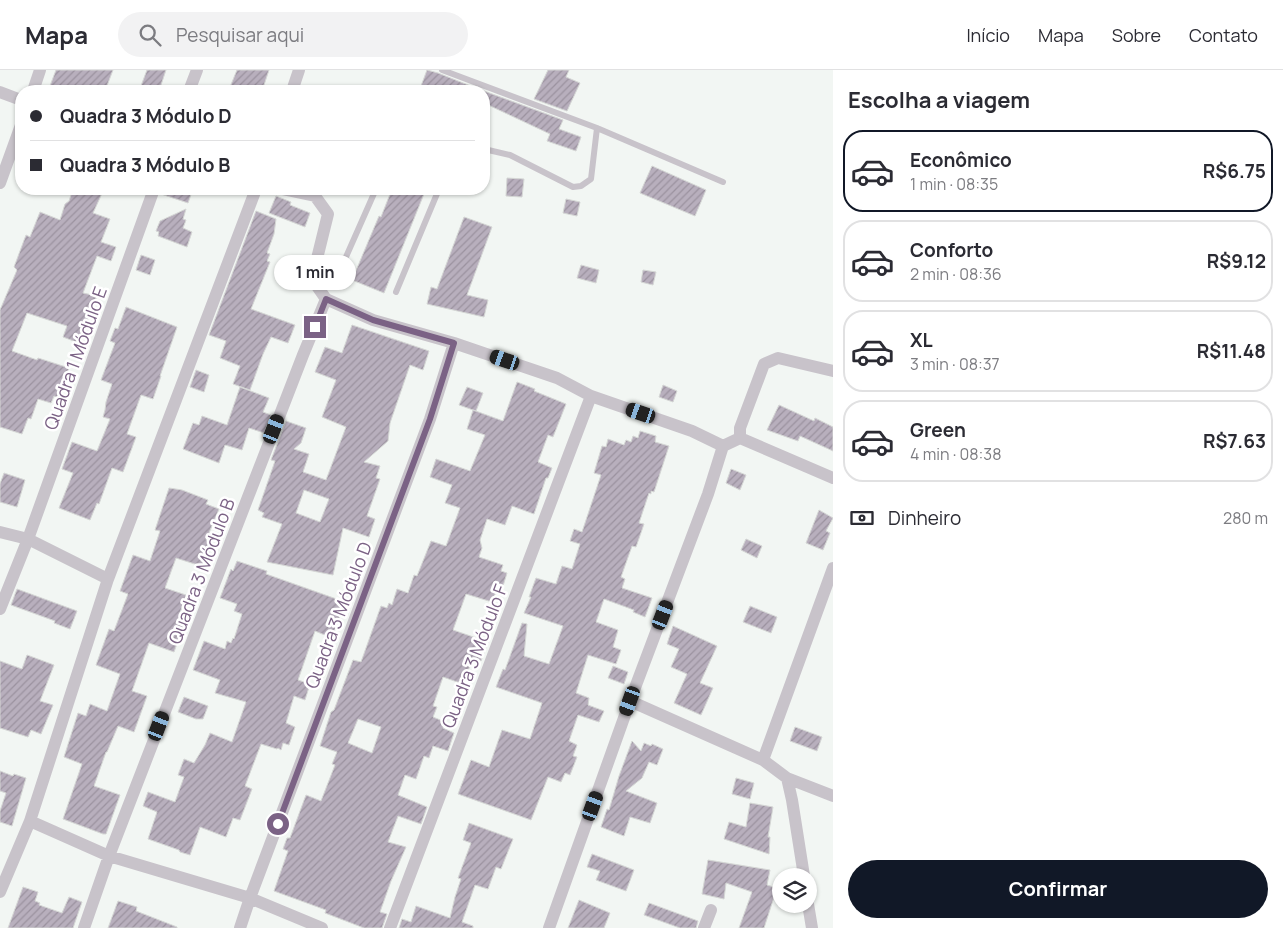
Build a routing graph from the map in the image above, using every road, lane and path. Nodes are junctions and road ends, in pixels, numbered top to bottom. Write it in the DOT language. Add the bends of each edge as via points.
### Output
graph roads {
  1 [pos="40,70"];
  2 [pos="197,70"];
  3 [pos="300,70"];
  4 [pos="442,70"];
  5 [pos="35,85"];
  6 [pos="191,85"];
  7 [pos="294,85"];
  8 [pos="482,85"];
  9 [pos="490,88"];
  10 [pos="0,92"];
  11 [pos="15,98"];
  12 [pos="597,128"];
  13 [pos="15,142"];
  14 [pos="490,150"];
  15 [pos="723,182"];
  16 [pos="0,184"];
  17 [pos="152,195"];
  18 [pos="254,195"];
  19 [pos="310,195"];
  20 [pos="373,195"];
  21 [pos="436,195"];
  22 [pos="338,275"];
  23 [pos="396,292"];
  24 [pos="326,299"];
  25 [pos="454,343"];
  26 [pos="833,371"];
  27 [pos="590,396"];
  28 [pos="740,438"];
  29 [pos="723,446"];
  30 [pos="833,478"];
  31 [pos="0,532"];
  32 [pos="28,539"];
  33 [pos="833,568"];
  34 [pos="108,579"];
  35 [pos="0,609"];
  36 [pos="630,701"];
  37 [pos="763,760"];
  38 [pos="788,778"];
  39 [pos="833,796"];
  40 [pos="30,821"];
  41 [pos="109,856"];
  42 [pos="803,868"];
  43 [pos="0,892"];
  44 [pos="250,898"];
  45 [pos="711,910"];
  46 [pos="810,913"];
  47 [pos="84,928"];
  48 [pos="240,928"];
  49 [pos="322,928"];
  50 [pos="390,928"];
  51 [pos="549,928"];
  52 [pos="704,928"];
  53 [pos="812,928"];
  1 -- 5 [label="street"];
  2 -- 6 [label="street"];
  3 -- 7 [label="street"];
  4 -- 8 [label="lane"];
  9 -- 12 [label="lane"];
  10 -- 11 [label="street"];
  12 -- 14 [label="lane" via="591,179 582,186 573,187 510,155"];
  12 -- 15 [label="lane"];
  13 -- 16 [label="street"];
  17 -- 32 [label="street, Quadra 1 Módulo E"];
  18 -- 34 [label="street"];
  19 -- 24 [label="street" via="315,196 328,214 312,279"];
  20 -- 22 [label="lane"];
  21 -- 23 [label="lane"];
  24 -- 25 [label="street" via="373,320"];
  24 -- 41 [label="street, Quadra 3 Módulo B"];
  25 -- 27 [label="street" via="556,378"];
  25 -- 44 [label="street, Quadra 3 Módulo D" via="426,428"];
  26 -- 28 [label="street" via="778,358 764,364 740,428"];
  27 -- 29 [label="street" via="692,431"];
  27 -- 50 [label="street, Quadra 3 Módulo F"];
  28 -- 29 [label="street"];
  28 -- 30 [label="street"];
  29 -- 36 [label="street"];
  31 -- 32 [label="street"];
  32 -- 34 [label="street"];
  32 -- 35 [label="street, Quadra 1 Módulo E"];
  33 -- 37 [label="street"];
  34 -- 40 [label="street"];
  36 -- 37 [label="street"];
  36 -- 51 [label="street"];
  37 -- 38 [label="street"];
  38 -- 39 [label="street"];
  38 -- 42 [label="street"];
  40 -- 41 [label="street"];
  40 -- 43 [label="street"];
  41 -- 44 [label="street"];
  41 -- 47 [label="street, Quadra 3 Módulo B"];
  44 -- 48 [label="street, Quadra 3 Módulo D"];
  44 -- 49 [label="street"];
  45 -- 52 [label="street"];
  46 -- 53 [label="street"];
}
